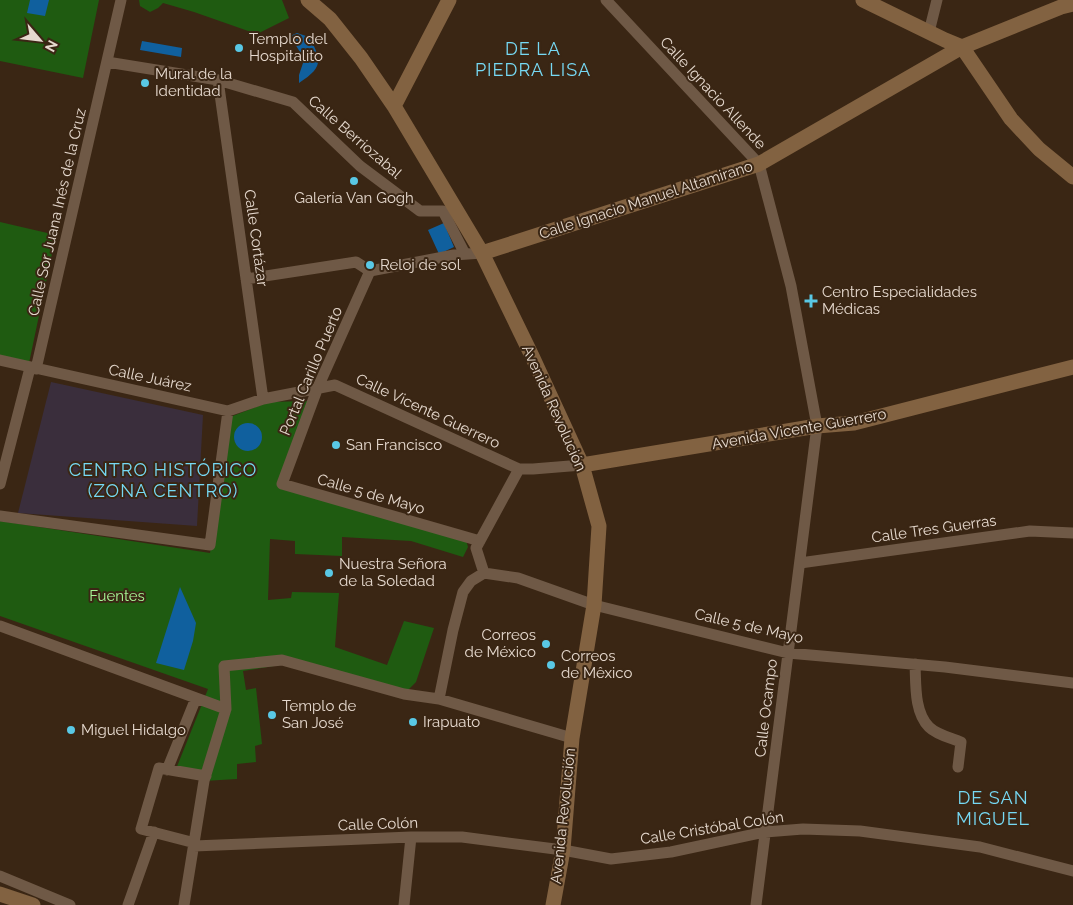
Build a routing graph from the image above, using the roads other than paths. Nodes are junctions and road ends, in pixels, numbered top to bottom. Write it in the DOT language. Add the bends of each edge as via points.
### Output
graph roads {
  1 [pos="120,0"];
  2 [pos="308,0"];
  3 [pos="449,0"];
  4 [pos="606,0"];
  5 [pos="863,0"];
  6 [pos="937,0"];
  7 [pos="1073,4"];
  8 [pos="929,32"];
  9 [pos="962,46"];
  10 [pos="107,62"];
  11 [pos="218,80"];
  12 [pos="394,106"];
  13 [pos="759,164"];
  14 [pos="1073,177"];
  15 [pos="482,253"];
  16 [pos="465,254"];
  17 [pos="370,271"];
  18 [pos="246,279"];
  19 [pos="0,360"];
  20 [pos="1073,367"];
  21 [pos="33,368"];
  22 [pos="318,387"];
  23 [pos="263,399"];
  24 [pos="228,410"];
  25 [pos="817,426"];
  26 [pos="582,465"];
  27 [pos="518,469"];
  28 [pos="0,484"];
  29 [pos="282,484"];
  30 [pos="0,516"];
  31 [pos="1073,533"];
  32 [pos="480,541"];
  33 [pos="800,563"];
  34 [pos="484,573"];
  35 [pos="594,605"];
  36 [pos="0,626"];
  37 [pos="788,653"];
  38 [pos="915,664"];
  39 [pos="1073,683"];
  40 [pos="196,698"];
  41 [pos="439,699"];
  42 [pos="226,709"];
  43 [pos="572,738"];
  44 [pos="958,767"];
  45 [pos="167,770"];
  46 [pos="206,776"];
  47 [pos="154,832"];
  48 [pos="765,832"];
  49 [pos="411,837"];
  50 [pos="195,844"];
  51 [pos="563,850"];
  52 [pos="1073,871"];
  53 [pos="0,876"];
  54 [pos="0,894"];
  55 [pos="33,905"];
  56 [pos="70,905"];
  57 [pos="128,905"];
  58 [pos="184,905"];
  59 [pos="404,905"];
  60 [pos="553,905"];
  61 [pos="756,905"];
  1 -- 10 [label="street, Calle Sor Juana Inés de la Cruz"];
  2 -- 12 [label="street, Avenida Revolución" via="330,18"];
  3 -- 12 [label="street"];
  4 -- 13 [label="street, Calle Ignacio Allende"];
  5 -- 8 [label="street"];
  6 -- 8 [label="street"];
  7 -- 9 [label="street, Calle Ignacio Manuel Altamirano"];
  8 -- 9 [label="street"];
  9 -- 13 [label="street, Calle Ignacio Manuel Altamirano"];
  9 -- 14 [label="street" via="1011,119"];
  10 -- 11 [label="street, Calle Berriozabal"];
  10 -- 21 [label="street, Calle Sor Juana Inés de la Cruz"];
  11 -- 16 [label="street, Calle Berriozabal" via="293,102 360,166 420,211 443,211"];
  11 -- 18 [label="street, Calle Cortázar"];
  12 -- 15 [label="street, Avenida Revolución"];
  13 -- 15 [label="street, Calle Ignacio Manuel Altamirano"];
  13 -- 25 [label="street, Calle Ignacio Allende" via="791,286"];
  15 -- 16 [label="street"];
  15 -- 26 [label="street, Avenida Revolución"];
  16 -- 17 [label="street"];
  17 -- 18 [label="street" via="356,262"];
  17 -- 22 [label="street, Portal Carillo Puerto"];
  18 -- 23 [label="street, Calle Cortázar"];
  19 -- 21 [label="street, Calle Juárez"];
  20 -- 25 [label="street, Avenida Vicente Guerrero" via="854,423"];
  21 -- 24 [label="street, Calle Juárez"];
  21 -- 28 [label="street, Calle Sor Juana Inés de la Cruz"];
  22 -- 23 [label="street, Calle Vicente Guerrero"];
  22 -- 27 [label="street, Calle Vicente Guerrero" via="335,385"];
  22 -- 29 [label="street, Portal Carillo Puerto"];
  23 -- 24 [label="street, Calle Juárez"];
  24 -- 30 [label="street" via="210,545"];
  25 -- 26 [label="street, Avenida Vicente Guerrero"];
  25 -- 33 [label="street, Calle Ocampo"];
  26 -- 27 [label="street, Calle Vicente Guerrero"];
  26 -- 35 [label="street, Avenida Revolución" via="599,526"];
  27 -- 32 [label="street"];
  29 -- 32 [label="street, Calle 5 de Mayo"];
  31 -- 33 [label="street, Calle Tres Guerras" via="1030,531"];
  32 -- 34 [label="street" via="476,548"];
  33 -- 37 [label="street, Calle Ocampo"];
  34 -- 35 [label="street, Calle 5 de Mayo" via="525,580"];
  34 -- 41 [label="street" via="470,581 463,592"];
  35 -- 37 [label="street, Calle 5 de Mayo"];
  35 -- 43 [label="street, Avenida Revolución"];
  36 -- 40 [label="street"];
  37 -- 38 [label="street, Calle 5 de Mayo"];
  37 -- 48 [label="street, Calle Ocampo"];
  38 -- 39 [label="street, Calle 5 de Mayo"];
  38 -- 44 [label="street" via="919,710 928,726 961,742"];
  40 -- 42 [label="street"];
  40 -- 45 [label="street"];
  41 -- 42 [label="street" via="404,694 282,660 224,666"];
  41 -- 43 [label="street"];
  42 -- 46 [label="street"];
  43 -- 51 [label="street, Avenida Revolución"];
  45 -- 46 [label="street"];
  45 -- 47 [label="street" via="159,768 141,829"];
  46 -- 50 [label="street"];
  47 -- 50 [label="street, Calle Colón"];
  47 -- 57 [label="street"];
  48 -- 51 [label="street, Calle Cristóbal Colón" via="671,852 611,859"];
  48 -- 52 [label="street, Calle Cristóbal Colón" via="803,829 860,831 927,839 980,847"];
  48 -- 61 [label="street, Calle Ocampo"];
  49 -- 50 [label="street, Calle Colón"];
  49 -- 51 [label="street, Calle Colón" via="462,837"];
  49 -- 59 [label="street"];
  50 -- 58 [label="street"];
  51 -- 60 [label="street, Avenida Revolución"];
  53 -- 56 [label="street"];
  54 -- 55 [label="street"];
}
